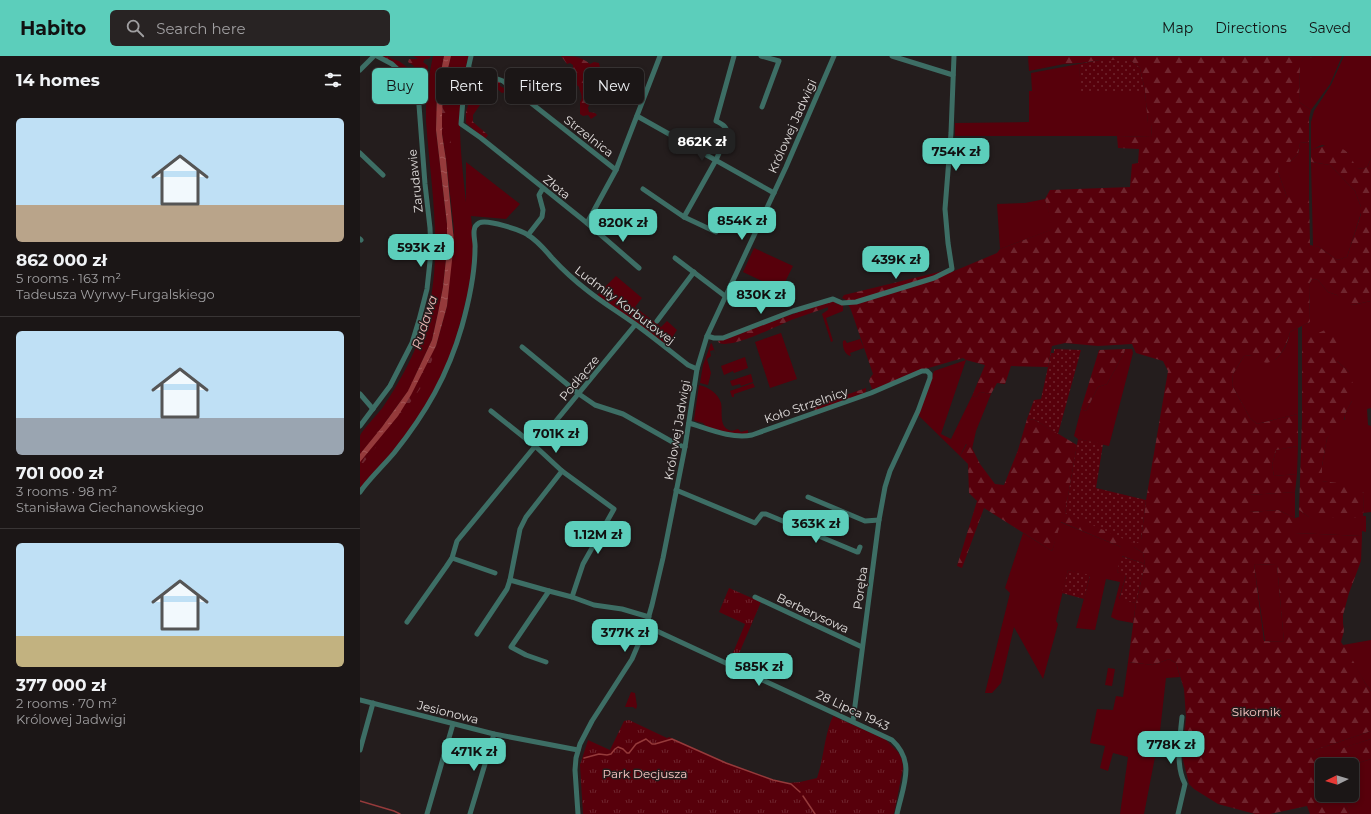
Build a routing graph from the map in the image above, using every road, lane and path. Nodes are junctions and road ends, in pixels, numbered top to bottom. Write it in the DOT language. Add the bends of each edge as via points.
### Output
graph roads {
  1 [pos="375,56"];
  2 [pos="471,56"];
  3 [pos="660,56"];
  4 [pos="734,56"];
  5 [pos="761,56"];
  6 [pos="834,56"];
  7 [pos="892,56"];
  8 [pos="954,56"];
  9 [pos="468,68"];
  10 [pos="360,70"];
  11 [pos="953,75"];
  12 [pos="497,79"];
  13 [pos="463,104"];
  14 [pos="762,107"];
  15 [pos="638,116"];
  16 [pos="360,153"];
  17 [pos="716,160"];
  18 [pos="616,170"];
  19 [pos="383,175"];
  20 [pos="543,188"];
  21 [pos="643,189"];
  22 [pos="774,193"];
  23 [pos="684,217"];
  24 [pos="587,223"];
  25 [pos="716,232"];
  26 [pos="528,235"];
  27 [pos="675,258"];
  28 [pos="639,268"];
  29 [pos="694,272"];
  30 [pos="725,296"];
  31 [pos="656,321"];
  32 [pos="635,325"];
  33 [pos="707,336"];
  34 [pos="522,347"];
  35 [pos="697,369"];
  36 [pos="927,371"];
  37 [pos="360,394"];
  38 [pos="579,394"];
  39 [pos="373,410"];
  40 [pos="491,411"];
  41 [pos="689,423"];
  42 [pos="360,426"];
  43 [pos="535,446"];
  44 [pos="685,447"];
  45 [pos="562,471"];
  46 [pos="676,490"];
  47 [pos="360,492"];
  48 [pos="808,497"];
  49 [pos="879,520"];
  50 [pos="860,547"];
  51 [pos="452,558"];
  52 [pos="495,573"];
  53 [pos="510,580"];
  54 [pos="549,591"];
  55 [pos="572,597"];
  56 [pos="756,597"];
  57 [pos="649,617"];
  58 [pos="407,622"];
  59 [pos="646,626"];
  60 [pos="477,634"];
  61 [pos="862,647"];
  62 [pos="546,662"];
  63 [pos="360,700"];
  64 [pos="373,703"];
  65 [pos="1182,716"];
  66 [pos="853,721"];
  67 [pos="453,724"];
  68 [pos="494,734"];
  69 [pos="360,750"];
  70 [pos="578,750"];
  71 [pos="427,814"];
  72 [pos="470,814"];
  73 [pos="578,814"];
  74 [pos="897,814"];
  75 [pos="1178,814"];
  1 -- 10 [label="street"];
  1 -- 39 [label="street, Zarudawie" via="392,64 418,92 431,252 427,288 412,343 395,377"];
  2 -- 9 [label="street"];
  3 -- 15 [label="street"];
  4 -- 17 [label="street" via="716,121 726,127 728,132"];
  5 -- 14 [label="street" via="778,61"];
  6 -- 22 [label="street, Królowej Jadwigi"];
  7 -- 11 [label="street"];
  8 -- 11 [label="street"];
  11 -- 33 [label="street" via="945,209 952,269 934,278 856,302 842,303 833,299 723,338"];
  12 -- 18 [label="street, Strzelnica"];
  13 -- 20 [label="street, Złota" via="461,124"];
  15 -- 17 [label="street"];
  15 -- 18 [label="street"];
  16 -- 19 [label="street"];
  17 -- 22 [label="street"];
  17 -- 23 [label="street"];
  18 -- 24 [label="street"];
  20 -- 24 [label="street, Złota"];
  20 -- 26 [label="street" via="539,195 542,217"];
  21 -- 23 [label="street"];
  22 -- 30 [label="street, Królowej Jadwigi"];
  23 -- 25 [label="street"];
  24 -- 28 [label="street, Złota"];
  26 -- 32 [label="street, Ludmiły Korbutowej" via="588,291"];
  26 -- 47 [label="street, Ludmiły Korbutowej" via="484,222 476,226 475,268 467,308 455,350 443,378 413,427"];
  27 -- 29 [label="street"];
  29 -- 30 [label="street"];
  29 -- 31 [label="street"];
  30 -- 33 [label="street, Królowej Jadwigi"];
  32 -- 35 [label="street, Ludmiły Korbutowej"];
  32 -- 38 [label="street, Podłącze"];
  33 -- 35 [label="street, Królowej Jadwigi"];
  34 -- 38 [label="street"];
  35 -- 41 [label="street, Królowej Jadwigi"];
  36 -- 41 [label="street, Koło Strzelnicy" via="752,435 731,435"];
  36 -- 49 [label="street, Poręba" via="930,378 918,411 890,470"];
  37 -- 39 [label="street"];
  38 -- 43 [label="street, Podłącze"];
  38 -- 44 [label="street" via="595,405 623,414"];
  39 -- 42 [label="street, Zarudawie"];
  40 -- 43 [label="street"];
  41 -- 44 [label="street, Królowej Jadwigi"];
  43 -- 45 [label="street"];
  43 -- 51 [label="street, Podłącze" via="457,541"];
  44 -- 46 [label="street, Królowej Jadwigi"];
  45 -- 53 [label="street" via="520,529"];
  45 -- 55 [label="street" via="614,509 583,564"];
  46 -- 50 [label="street" via="755,523 762,514 766,514 857,552"];
  46 -- 57 [label="street, Królowej Jadwigi"];
  48 -- 49 [label="street" via="866,521"];
  49 -- 61 [label="street, Poręba"];
  51 -- 52 [label="street"];
  51 -- 58 [label="street, Podłącze"];
  53 -- 54 [label="street"];
  53 -- 60 [label="street" via="507,589"];
  54 -- 55 [label="street"];
  54 -- 62 [label="street" via="511,647 526,656"];
  55 -- 57 [label="street" via="594,605 622,608"];
  56 -- 61 [label="street, Berberysowa"];
  57 -- 59 [label="street, Królowej Jadwigi"];
  59 -- 66 [label="street, 28 Lipca 1943"];
  59 -- 70 [label="street, Królowej Jadwigi" via="632,659 587,728"];
  61 -- 66 [label="street, Poręba"];
  63 -- 64 [label="street, Jesionowa"];
  64 -- 67 [label="street, Jesionowa"];
  64 -- 69 [label="street"];
  65 -- 75 [label="street" via="1180,760 1185,784"];
  66 -- 74 [label="street, 28 Lipca 1943" via="892,740 904,755 906,774"];
  67 -- 68 [label="street, Jesionowa"];
  67 -- 71 [label="street"];
  68 -- 70 [label="street, Jesionowa"];
  68 -- 72 [label="street"];
  70 -- 73 [label="street, Królowej Jadwigi" via="575,770"];
}
